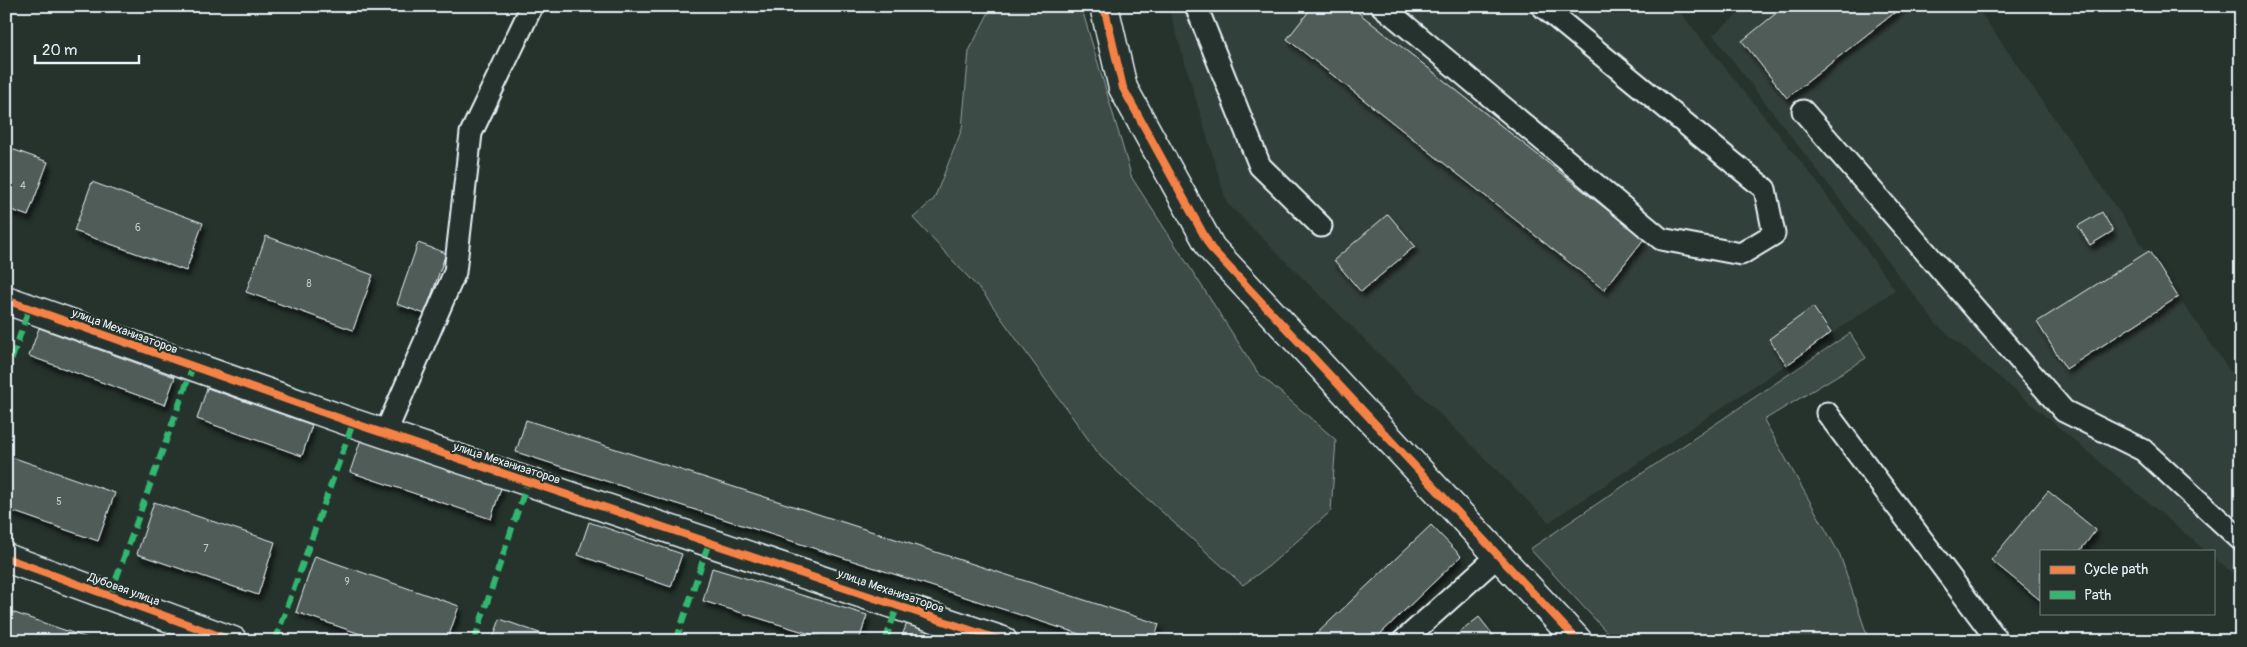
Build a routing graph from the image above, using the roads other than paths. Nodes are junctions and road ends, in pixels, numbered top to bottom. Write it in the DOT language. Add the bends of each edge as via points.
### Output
graph roads {
  1 [pos="532,6"];
  2 [pos="1104,6"];
  3 [pos="1196,6"];
  4 [pos="1382,6"];
  5 [pos="1542,6"];
  6 [pos="1803,111"];
  7 [pos="1321,226"];
  8 [pos="6,300"];
  9 [pos="1827,414"];
  10 [pos="385,434"];
  11 [pos="2241,540"];
  12 [pos="1499,555"];
  13 [pos="6,558"];
  14 [pos="233,641"];
  15 [pos="1003,641"];
  16 [pos="1403,641"];
  17 [pos="1578,641"];
  18 [pos="1998,641"];
  1 -- 10 [label="lane" via="470,134 455,272"];
  2 -- 12 [label="street" via="1123,88 1211,248"];
  3 -- 7 [label="lane" via="1260,166"];
  4 -- 5 [label="lane" via="1661,239 1741,254 1774,234 1765,189"];
  6 -- 11 [label="lane" via="2064,410 2143,450"];
  8 -- 10 [label="street, улица Механизаторов"];
  9 -- 18 [label="lane"];
  10 -- 15 [label="street, улица Механизаторов"];
  12 -- 16 [label="lane"];
  12 -- 17 [label="street"];
  13 -- 14 [label="street, Дубовая улица"];
}
